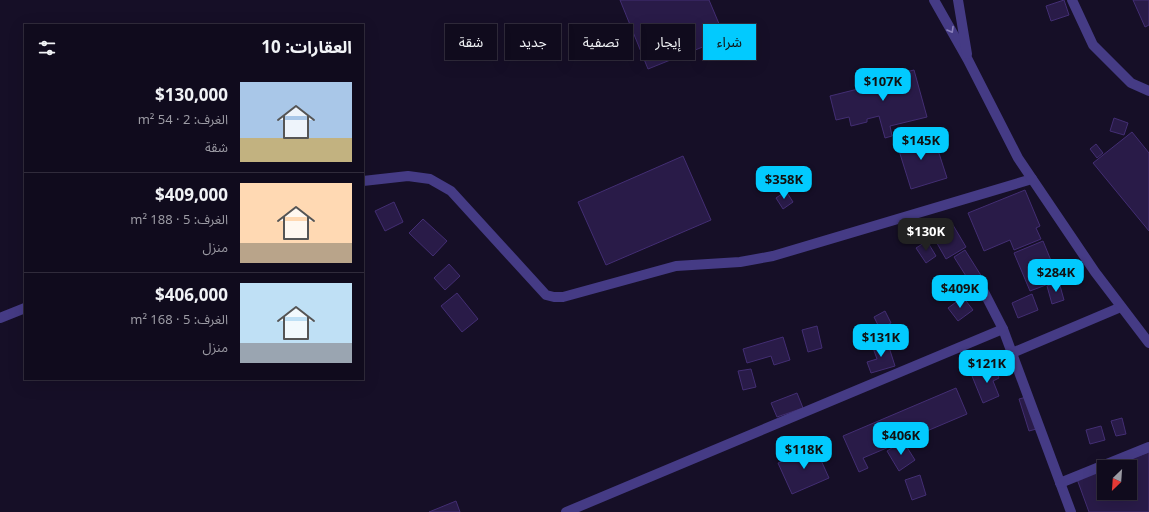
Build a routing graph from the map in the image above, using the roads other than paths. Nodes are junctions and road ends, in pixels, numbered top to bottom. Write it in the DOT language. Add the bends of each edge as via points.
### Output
graph roads {
  1 [pos="934,0"];
  2 [pos="958,0"];
  3 [pos="1072,0"];
  4 [pos="968,60"];
  5 [pos="1149,91"];
  6 [pos="1032,178"];
  7 [pos="364,181"];
  8 [pos="984,292"];
  9 [pos="1121,307"];
  10 [pos="24,308"];
  11 [pos="0,318"];
  12 [pos="1003,329"];
  13 [pos="1149,343"];
  14 [pos="1012,352"];
  15 [pos="1149,447"];
  16 [pos="1060,483"];
  17 [pos="566,512"];
  18 [pos="1071,512"];
  1 -- 4 [label="street, one-way"];
  2 -- 4 [label="street"];
  3 -- 5 [label="street" via="1093,45 1131,83"];
  4 -- 6 [label="street" via="1018,158"];
  6 -- 7 [label="street" via="774,256 740,262 676,266 576,294 554,297 546,295 451,191 430,179 408,176"];
  6 -- 9 [label="street"];
  8 -- 12 [label="street"];
  9 -- 13 [label="street"];
  9 -- 14 [label="street"];
  10 -- 11 [label="street"];
  12 -- 14 [label="street"];
  12 -- 17 [label="street"];
  14 -- 16 [label="street"];
  15 -- 16 [label="street"];
  16 -- 18 [label="street"];
}
